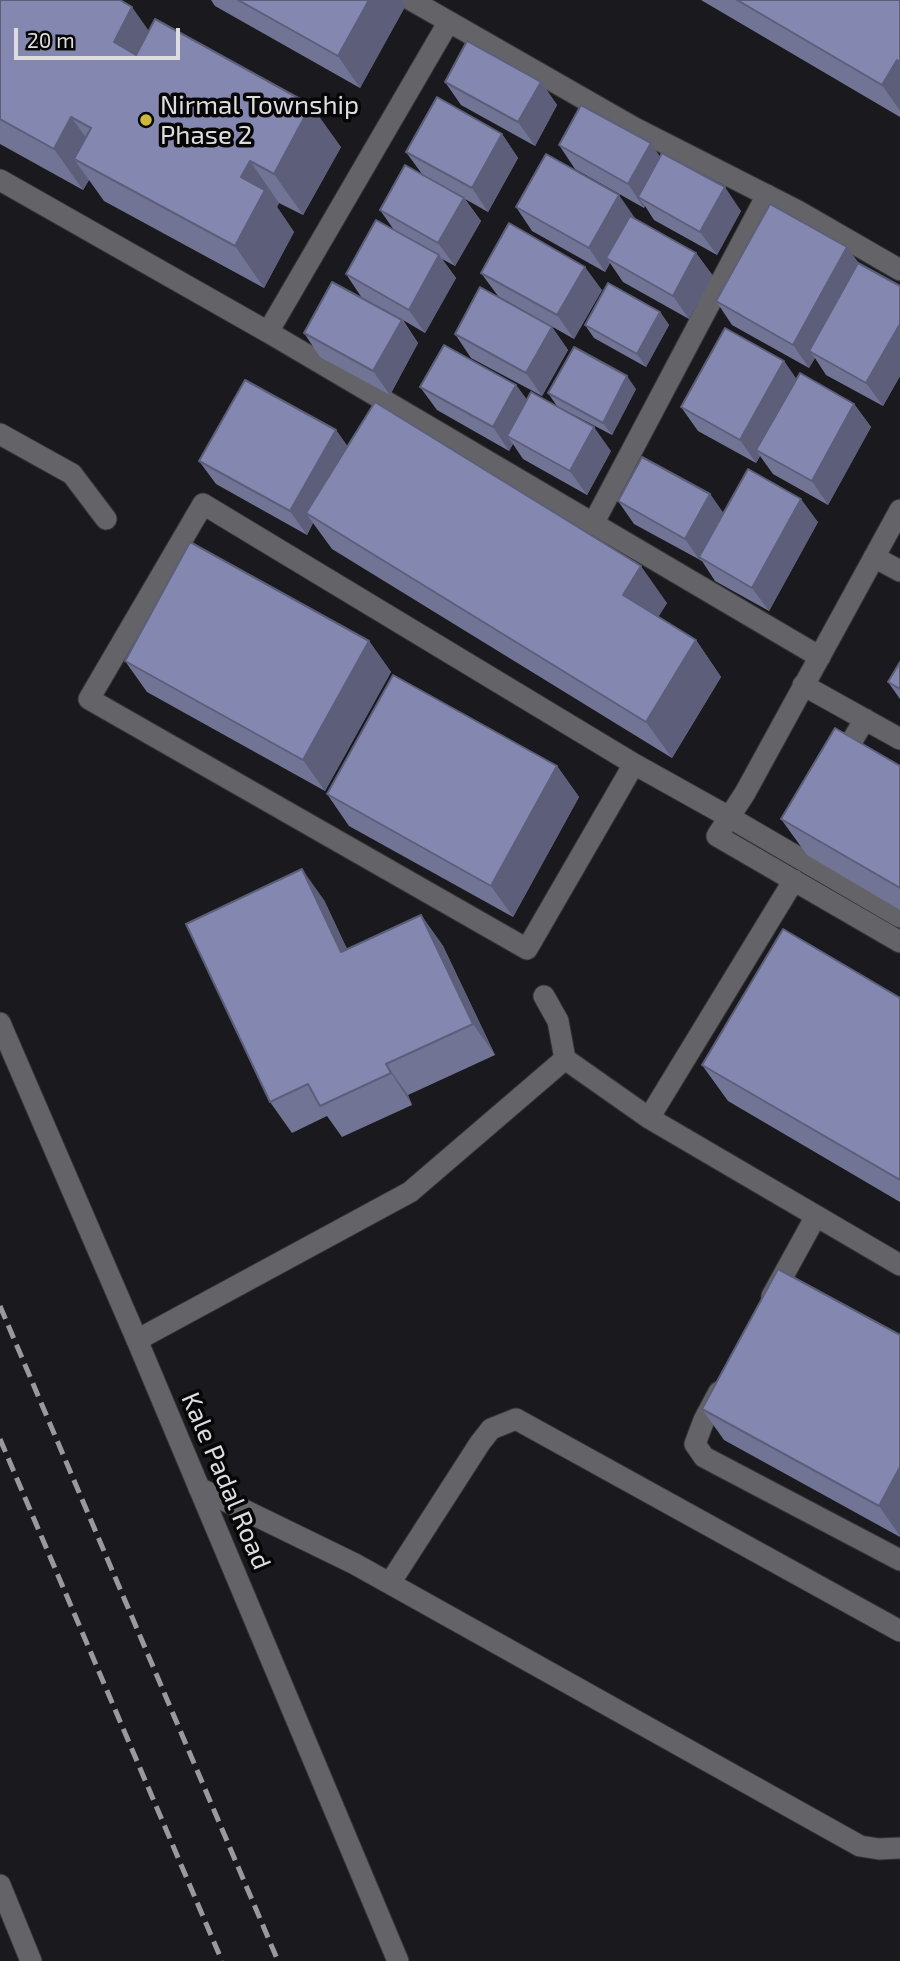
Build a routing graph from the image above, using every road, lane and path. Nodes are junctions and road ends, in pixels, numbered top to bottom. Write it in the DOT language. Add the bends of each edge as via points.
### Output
graph roads {
  1 [pos="411,0"];
  2 [pos="448,23"];
  3 [pos="0,180"];
  4 [pos="766,195"];
  5 [pos="900,270"];
  6 [pos="268,332"];
  7 [pos="0,434"];
  8 [pos="900,510"];
  9 [pos="106,519"];
  10 [pos="593,524"];
  11 [pos="874,557"];
  12 [pos="900,571"];
  13 [pos="820,657"];
  14 [pos="803,685"];
  15 [pos="865,719"];
  16 [pos="900,739"];
  17 [pos="634,764"];
  18 [pos="829,779"];
  19 [pos="729,817"];
  20 [pos="794,880"];
  21 [pos="900,918"];
  22 [pos="900,942"];
  23 [pos="544,996"];
  24 [pos="0,1023"];
  25 [pos="565,1059"];
  26 [pos="649,1118"];
  27 [pos="816,1216"];
  28 [pos="900,1265"];
  29 [pos="763,1312"];
  30 [pos="137,1340"];
  31 [pos="730,1372"];
  32 [pos="199,1488"];
  33 [pos="900,1560"];
  34 [pos="390,1583"];
  35 [pos="900,1630"];
  36 [pos="900,1848"];
  37 [pos="0,1885"];
  38 [pos="31,1961"];
  39 [pos="398,1961"];
  1 -- 2 [label="street"];
  2 -- 4 [label="street"];
  2 -- 6 [label="street"];
  3 -- 6 [label="street"];
  4 -- 5 [label="street"];
  4 -- 10 [label="street"];
  6 -- 10 [label="street"];
  7 -- 9 [label="street" via="72,474"];
  8 -- 11 [label="street"];
  10 -- 13 [label="street"];
  11 -- 12 [label="street"];
  11 -- 13 [label="street"];
  13 -- 14 [label="street"];
  14 -- 15 [label="street"];
  14 -- 19 [label="street"];
  15 -- 16 [label="street"];
  15 -- 18 [label="street"];
  17 -- 17 [label="street" via="527,949 89,699 204,504"];
  17 -- 19 [label="street"];
  19 -- 20 [label="street" via="717,836"];
  19 -- 21 [label="street" via="790,844"];
  20 -- 22 [label="street"];
  20 -- 26 [label="street"];
  23 -- 25 [label="street" via="558,1021"];
  24 -- 30 [label="street, Kale Padal Road"];
  25 -- 26 [label="street"];
  25 -- 30 [label="street" via="410,1192"];
  26 -- 27 [label="street"];
  27 -- 28 [label="street"];
  27 -- 29 [label="street"];
  30 -- 32 [label="street, Kale Padal Road"];
  31 -- 33 [label="street" via="695,1444 704,1457"];
  32 -- 34 [label="street"];
  32 -- 39 [label="street, Kale Padal Road"];
  34 -- 35 [label="street" via="480,1443 491,1429 516,1419"];
  34 -- 36 [label="street" via="860,1846"];
  37 -- 38 [label="street"];
}
